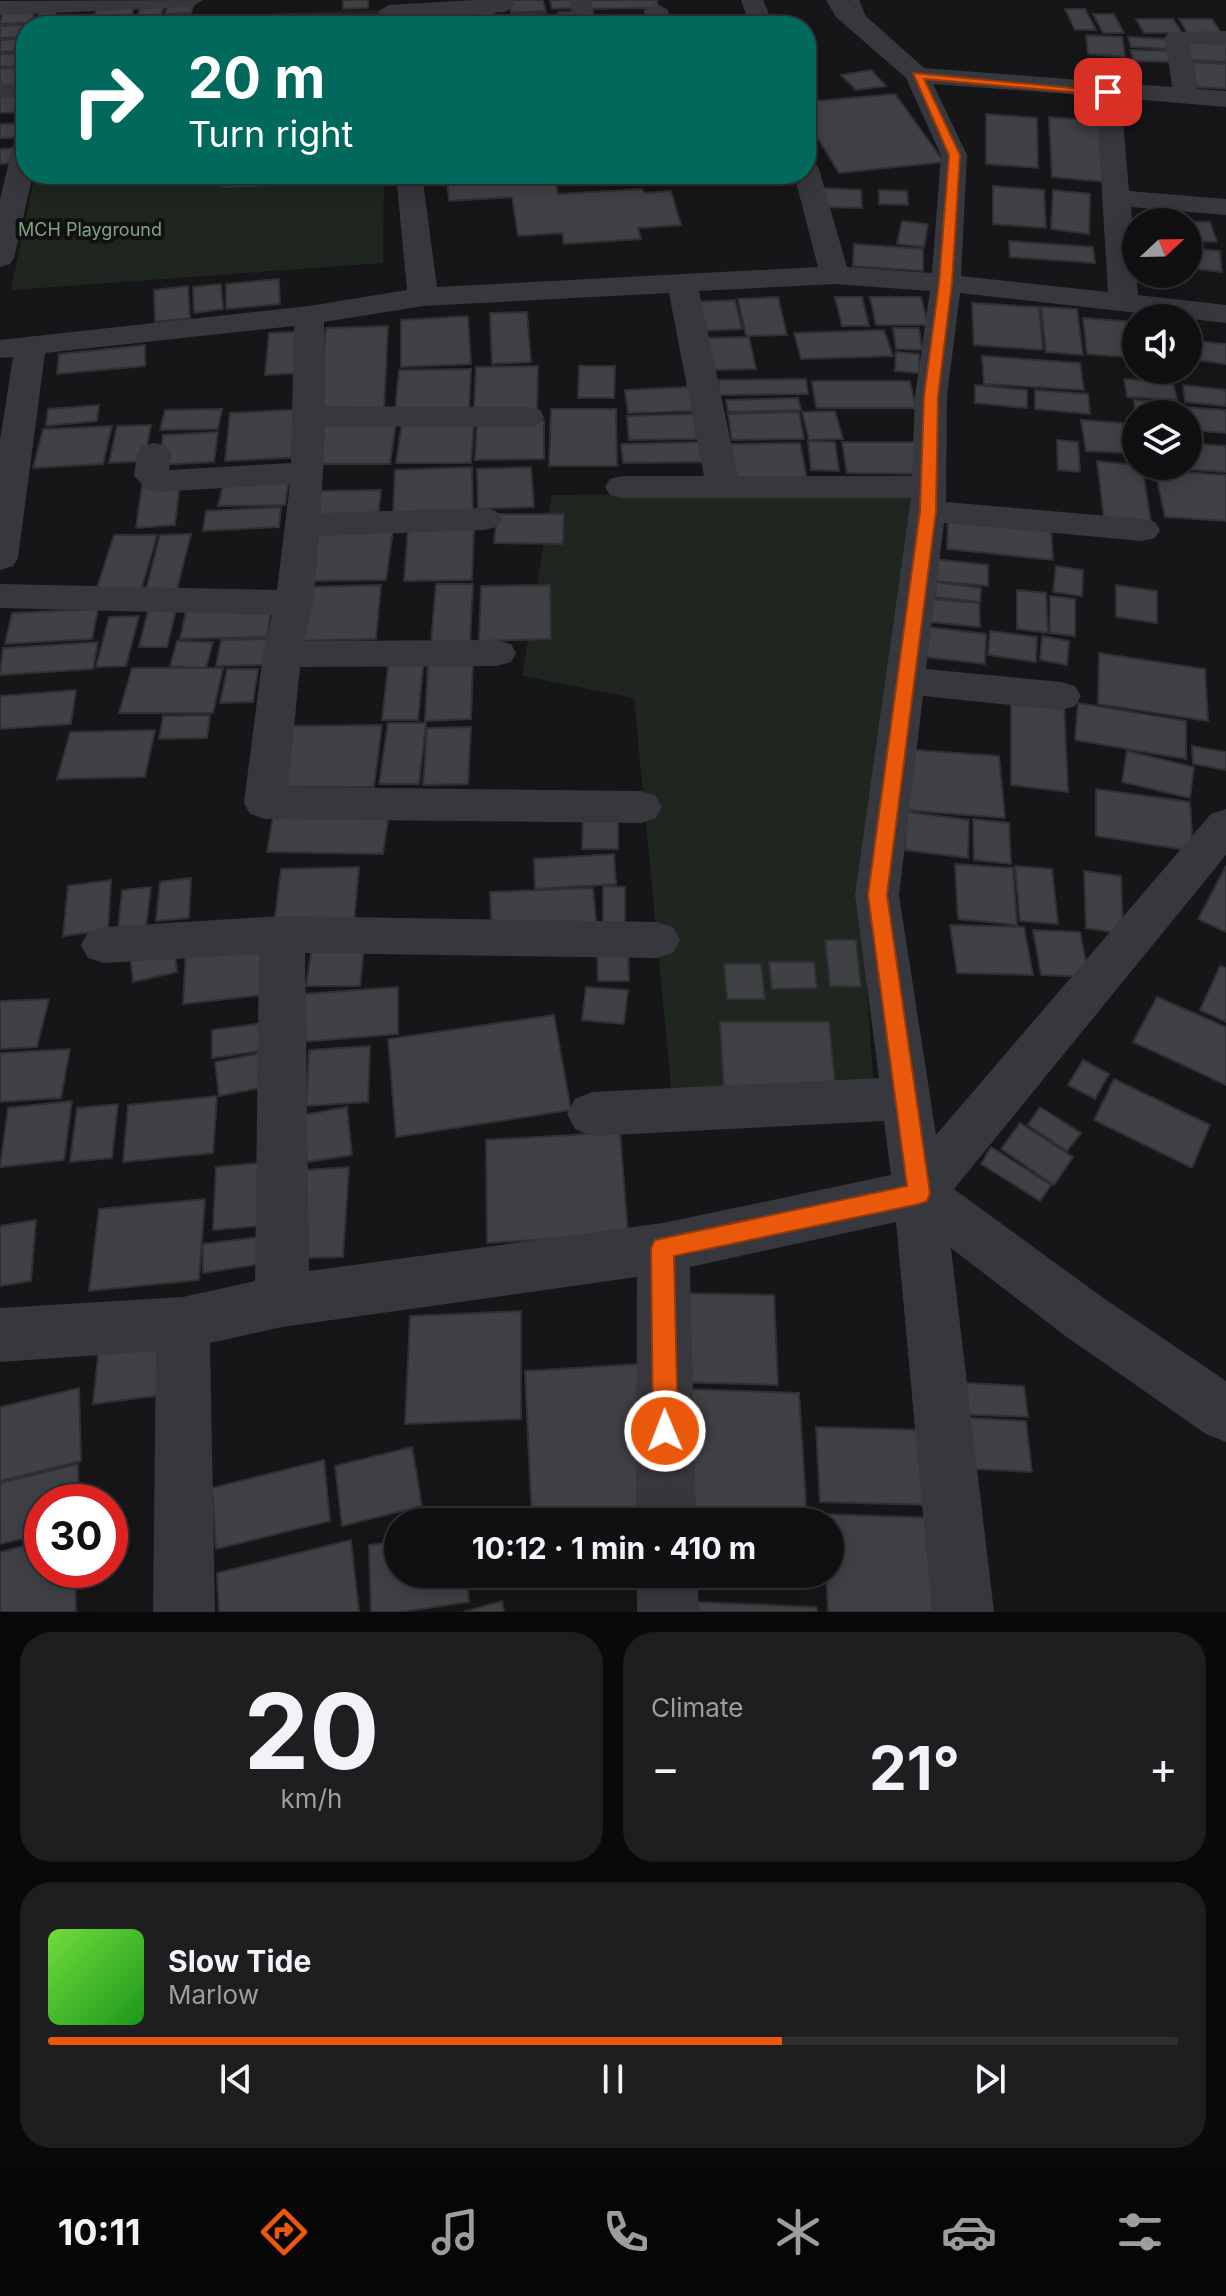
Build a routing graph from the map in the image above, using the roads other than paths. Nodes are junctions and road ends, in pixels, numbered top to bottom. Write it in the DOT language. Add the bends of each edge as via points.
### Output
graph roads {
  1 [pos="192,0"];
  2 [pos="837,0"];
  3 [pos="0,8"];
  4 [pos="505,10"];
  5 [pos="389,12"];
  6 [pos="58,16"];
  7 [pos="862,17"];
  8 [pos="1226,38"];
  9 [pos="917,75"];
  10 [pos="1108,92"];
  11 [pos="1186,98"];
  12 [pos="1226,99"];
  13 [pos="17,184"];
  14 [pos="411,184"];
  15 [pos="810,184"];
  16 [pos="1118,198"];
  17 [pos="1226,207"];
  18 [pos="0,258"];
  19 [pos="835,275"];
  20 [pos="682,283"];
  21 [pos="946,283"];
  22 [pos="423,297"];
  23 [pos="1124,303"];
  24 [pos="1226,314"];
  25 [pos="309,315"];
  26 [pos="15,347"];
  27 [pos="310,416"];
  28 [pos="528,417"];
  29 [pos="154,453"];
  30 [pos="308,473"];
  31 [pos="622,487"];
  32 [pos="723,487"];
  33 [pos="928,499"];
  34 [pos="484,519"];
  35 [pos="302,525"];
  36 [pos="1142,530"];
  37 [pos="1,549"];
  38 [pos="0,596"];
  39 [pos="294,603"];
  40 [pos="497,653"];
  41 [pos="282,654"];
  42 [pos="908,681"];
  43 [pos="1061,696"];
  44 [pos="641,807"];
  45 [pos="1226,825"];
  46 [pos="282,934"];
  47 [pos="657,940"];
  48 [pos="104,945"];
  49 [pos="905,1098"];
  50 [pos="592,1114"];
  51 [pos="919,1193"];
  52 [pos="663,1248"];
  53 [pos="282,1301"];
  54 [pos="183,1323"];
  55 [pos="0,1335"];
  56 [pos="1226,1414"];
  57 [pos="666,1508"];
  58 [pos="667,1588"];
  59 [pos="184,1612"];
  60 [pos="668,1612"];
  61 [pos="963,1612"];
  1 -- 6 [label="street"];
  2 -- 7 [label="street" via="844,12"];
  3 -- 6 [label="street"];
  4 -- 5 [label="street"];
  7 -- 9 [label="street"];
  8 -- 11 [label="street" via="1177,37"];
  9 -- 10 [label="street"];
  9 -- 21 [label="street" via="954,155"];
  10 -- 11 [label="street"];
  10 -- 16 [label="street"];
  11 -- 12 [label="street"];
  13 -- 18 [label="street"];
  14 -- 22 [label="street"];
  15 -- 19 [label="street"];
  16 -- 17 [label="street"];
  16 -- 23 [label="street"];
  19 -- 20 [label="street"];
  19 -- 21 [label="street"];
  20 -- 22 [label="street"];
  20 -- 32 [label="street"];
  21 -- 23 [label="street"];
  21 -- 33 [label="street" via="931,396"];
  22 -- 25 [label="street"];
  23 -- 24 [label="street"];
  25 -- 26 [label="street"];
  25 -- 27 [label="street"];
  26 -- 37 [label="street"];
  27 -- 28 [label="street"];
  27 -- 30 [label="street"];
  29 -- 30 [label="street" via="151,476 158,481"];
  30 -- 35 [label="street"];
  31 -- 32 [label="street"];
  32 -- 33 [label="street"];
  33 -- 36 [label="street"];
  33 -- 42 [label="street"];
  34 -- 35 [label="street"];
  35 -- 39 [label="street"];
  38 -- 39 [label="street"];
  39 -- 41 [label="street"];
  40 -- 41 [label="street"];
  41 -- 44 [label="street" via="265,803"];
  42 -- 43 [label="street"];
  42 -- 49 [label="street" via="877,895"];
  45 -- 51 [label="street"];
  46 -- 47 [label="street"];
  46 -- 48 [label="street"];
  46 -- 53 [label="street"];
  49 -- 50 [label="street"];
  49 -- 51 [label="street"];
  51 -- 52 [label="street"];
  51 -- 56 [label="street" via="1083,1316"];
  51 -- 61 [label="street"];
  52 -- 53 [label="street"];
  52 -- 57 [label="street"];
  53 -- 54 [label="street"];
  54 -- 55 [label="street"];
  54 -- 59 [label="street"];
  58 -- 60 [label="street"];
}
